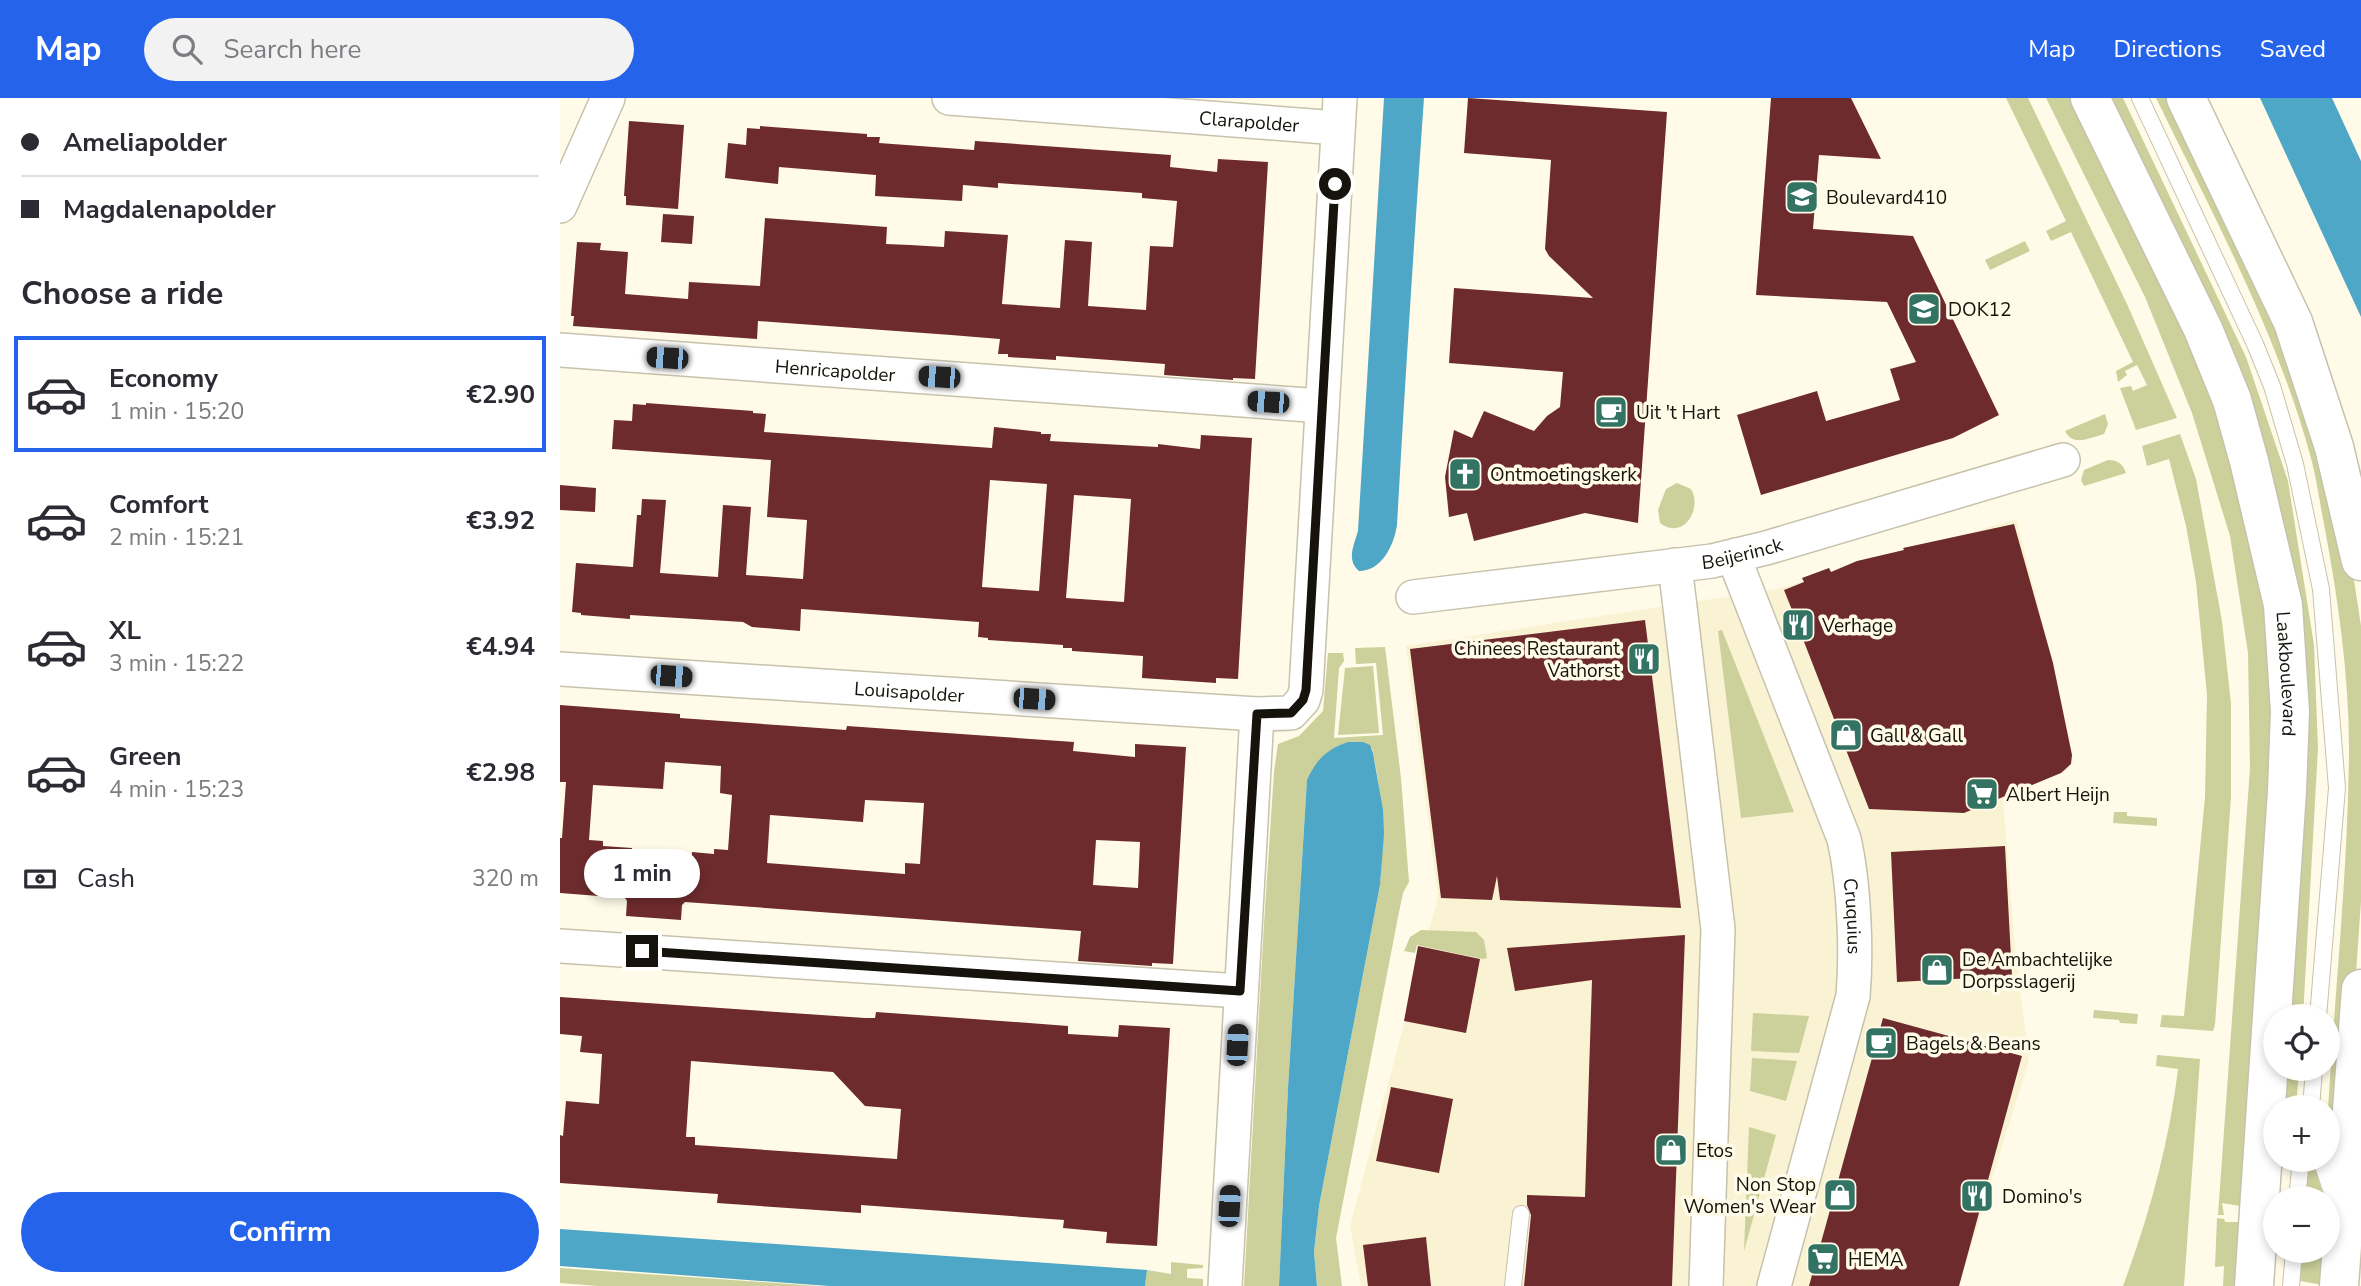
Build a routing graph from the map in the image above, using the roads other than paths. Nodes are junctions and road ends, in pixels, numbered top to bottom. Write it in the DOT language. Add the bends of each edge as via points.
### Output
graph roads {
  1 [pos="608,98"];
  2 [pos="949,98"];
  3 [pos="2090,98"];
  4 [pos="2140,98"];
  5 [pos="2186,98"];
  6 [pos="1339,113"];
  7 [pos="560,206"];
  8 [pos="560,350"];
  9 [pos="1322,406"];
  10 [pos="2063,460"];
  11 [pos="1736,555"];
  12 [pos="2361,561"];
  13 [pos="1675,565"];
  14 [pos="1413,597"];
  15 [pos="560,669"];
  16 [pos="1257,714"];
  17 [pos="560,946"];
  18 [pos="2361,989"];
  19 [pos="1240,991"];
  20 [pos="2319,1004"];
  21 [pos="2325,1172"];
  22 [pos="1521,1214"];
  23 [pos="2344,1230"];
  24 [pos="2293,1263"];
  25 [pos="1225,1286"];
  26 [pos="1513,1286"];
  27 [pos="1706,1286"];
  28 [pos="1774,1286"];
  29 [pos="2254,1286"];
  30 [pos="2291,1286"];
  31 [pos="2340,1286"];
  1 -- 7 [label="street"];
  2 -- 6 [label="street, Clarapolder"];
  3 -- 29 [label="main road, Laakboulevard" via="2203,329 2232,400 2283,605 2290,712 2287,791"];
  4 -- 20 [label="lane" via="2272,386 2295,464 2321,589 2337,788"];
  5 -- 12 [label="main road" via="2293,322 2334,447"];
  6 -- 9 [label="street"];
  8 -- 9 [label="street, Henricapolder"];
  9 -- 16 [label="street, Louisapolder" via="1306,690 1291,713"];
  10 -- 11 [label="street, Beijerinck"];
  11 -- 13 [label="street, Beijerinck"];
  11 -- 28 [label="street, Cruquius" via="1844,839 1855,955 1853,996"];
  13 -- 14 [label="street, Beijerinck"];
  13 -- 27 [label="street" via="1718,929"];
  15 -- 16 [label="street, Louisapolder"];
  16 -- 19 [label="street"];
  17 -- 19 [label="street"];
  18 -- 23 [label="main road"];
  19 -- 25 [label="street"];
  21 -- 23 [label="lane"];
  22 -- 26 [label="lane"];
  23 -- 31 [label="main road"];
  24 -- 30 [label="lane"];
}
